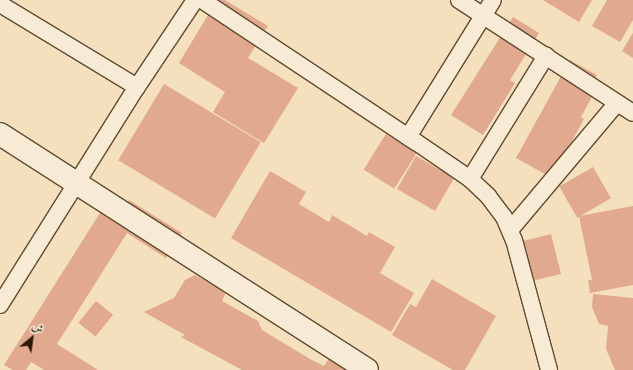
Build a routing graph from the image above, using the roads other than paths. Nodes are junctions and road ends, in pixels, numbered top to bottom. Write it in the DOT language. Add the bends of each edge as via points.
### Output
graph roads {
  1 [pos="195,0"];
  2 [pos="202,0"];
  3 [pos="459,0"];
  4 [pos="492,0"];
  5 [pos="0,4"];
  6 [pos="484,16"];
  7 [pos="546,56"];
  8 [pos="137,87"];
  9 [pos="617,103"];
  10 [pos="633,113"];
  11 [pos="0,134"];
  12 [pos="408,137"];
  13 [pos="470,179"];
  14 [pos="76,184"];
  15 [pos="510,230"];
  16 [pos="0,305"];
  17 [pos="367,370"];
  18 [pos="549,370"];
  1 -- 8 [label="street"];
  2 -- 12 [label="street"];
  3 -- 6 [label="street"];
  4 -- 6 [label="street"];
  5 -- 8 [label="street"];
  6 -- 7 [label="street"];
  6 -- 12 [label="street"];
  7 -- 9 [label="street"];
  7 -- 13 [label="street"];
  8 -- 14 [label="street"];
  9 -- 10 [label="street"];
  9 -- 15 [label="street"];
  11 -- 14 [label="street"];
  12 -- 13 [label="street"];
  13 -- 15 [label="street" via="488,196"];
  14 -- 16 [label="street"];
  14 -- 17 [label="street"];
  15 -- 18 [label="street"];
}
